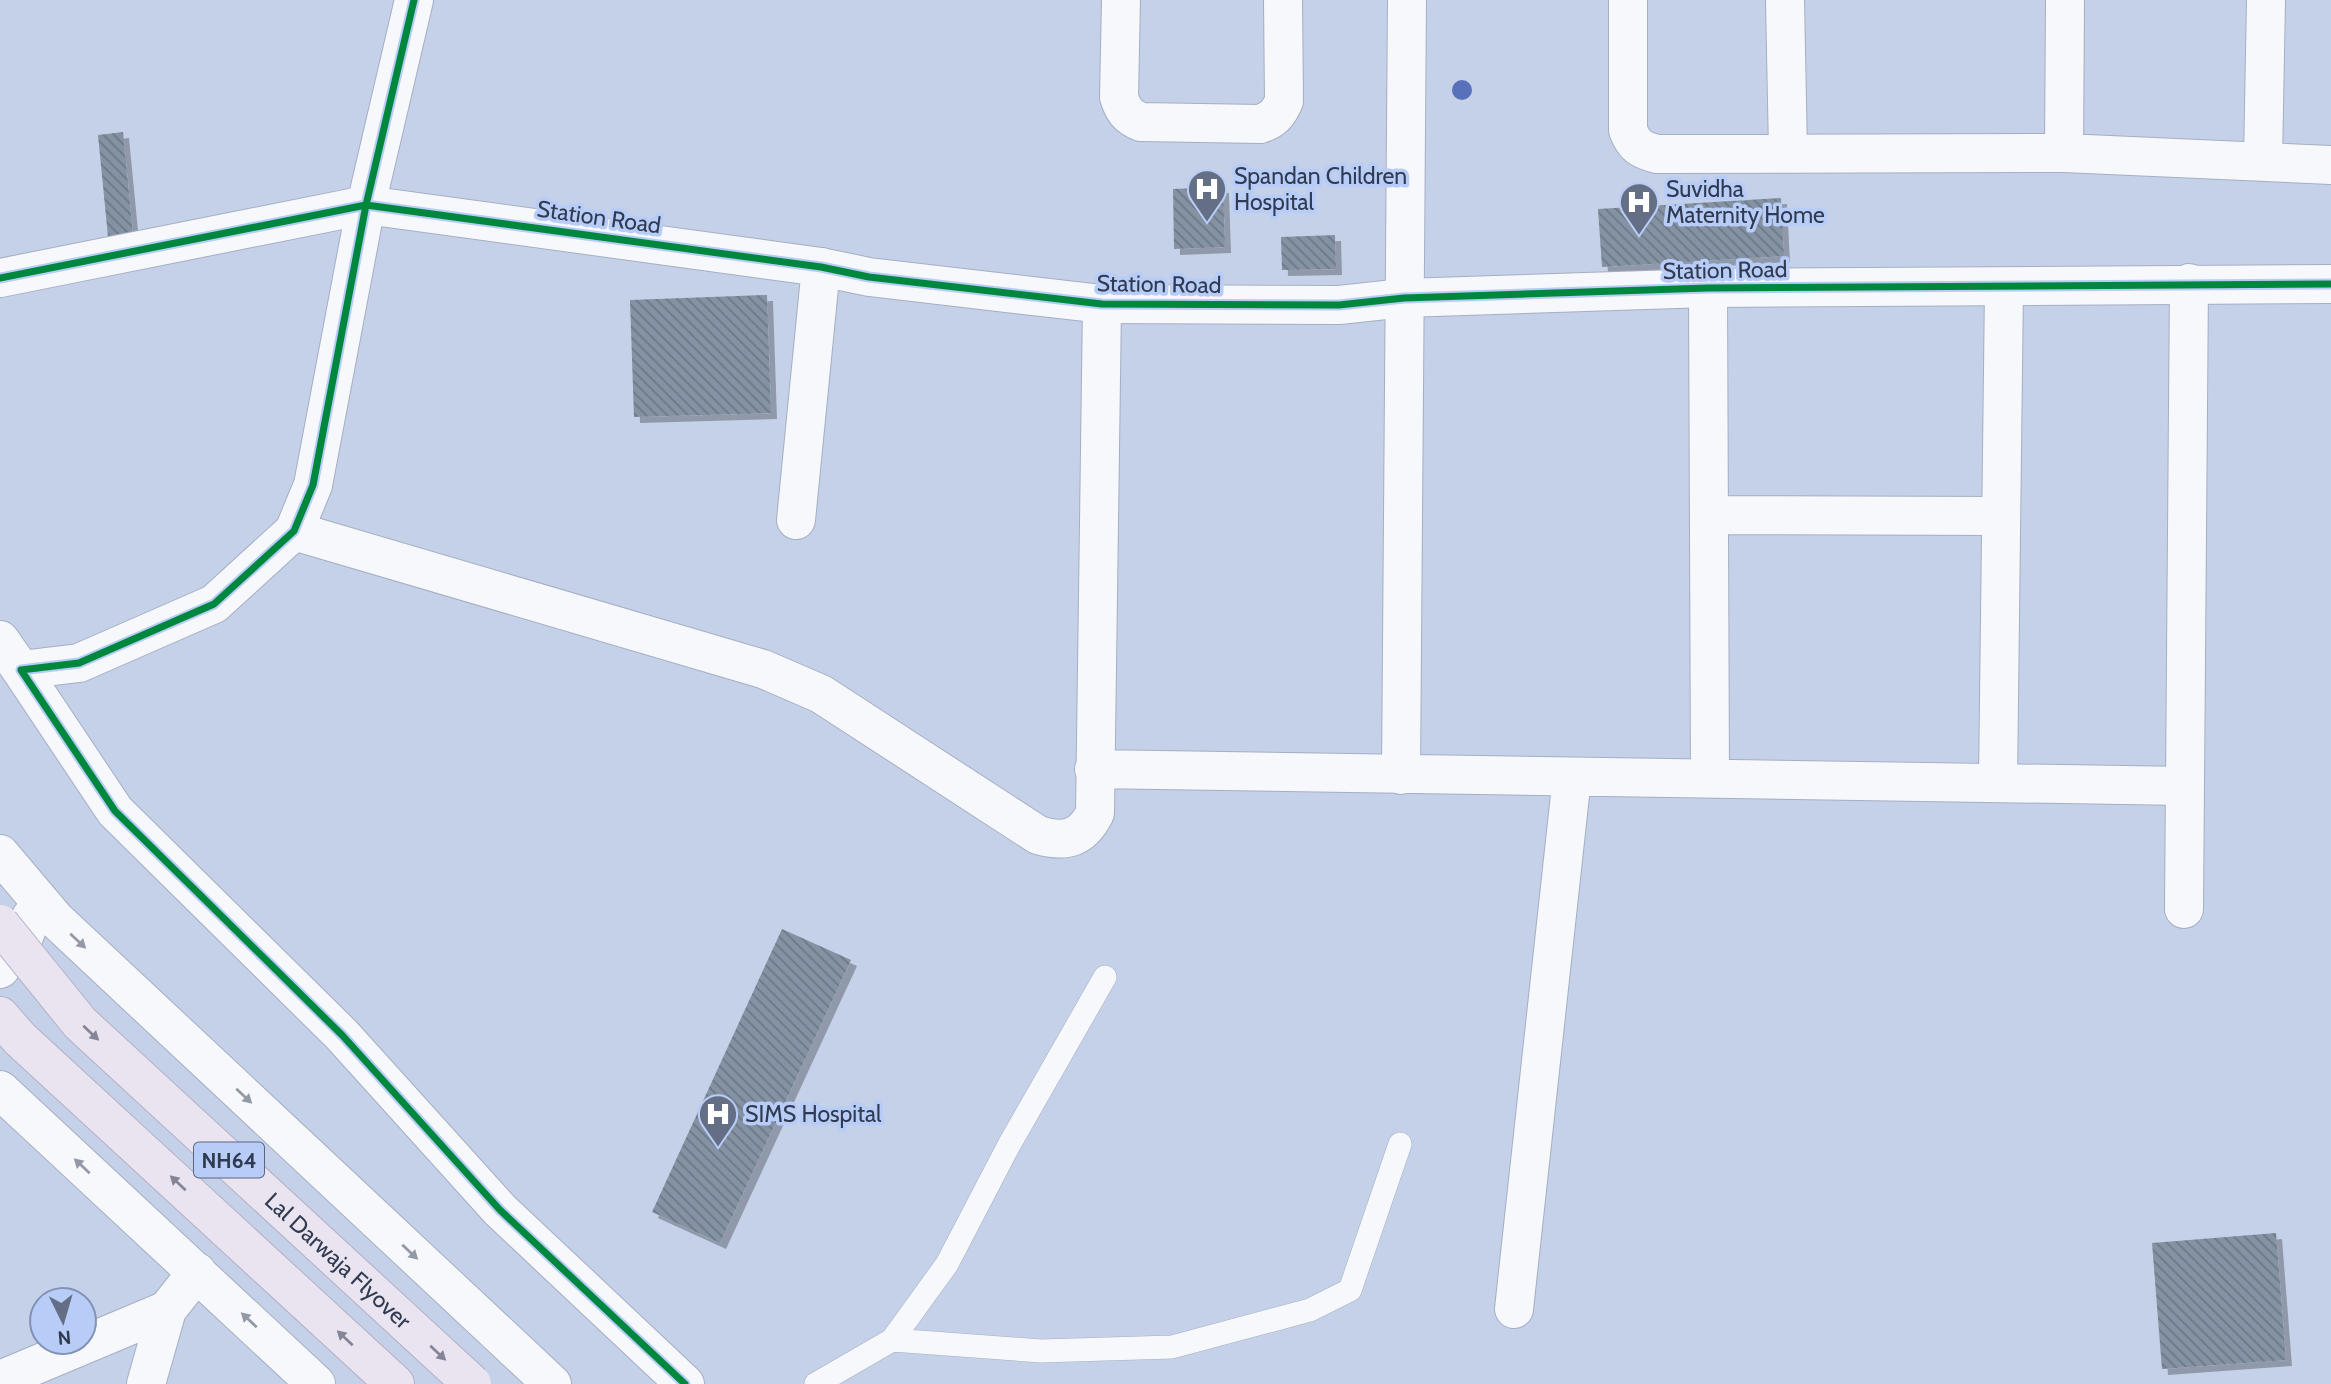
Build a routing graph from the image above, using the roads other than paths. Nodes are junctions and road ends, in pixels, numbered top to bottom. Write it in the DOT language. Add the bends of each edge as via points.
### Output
graph roads {
  1 [pos="414,0"];
  2 [pos="1121,0"];
  3 [pos="1283,0"];
  4 [pos="1407,0"];
  5 [pos="1628,0"];
  6 [pos="1785,0"];
  7 [pos="2065,0"];
  8 [pos="2266,0"];
  9 [pos="1788,151"];
  10 [pos="2064,153"];
  11 [pos="2263,162"];
  12 [pos="2331,165"];
  13 [pos="366,205"];
  14 [pos="821,267"];
  15 [pos="0,278"];
  16 [pos="2189,283"];
  17 [pos="2331,284"];
  18 [pos="2004,287"];
  19 [pos="1708,288"];
  20 [pos="1404,298"];
  21 [pos="1102,304"];
  22 [pos="1709,515"];
  23 [pos="2001,516"];
  24 [pos="796,520"];
  25 [pos="294,530"];
  26 [pos="10,655"];
  27 [pos="1094,769"];
  28 [pos="1401,775"];
  29 [pos="1572,777"];
  30 [pos="1710,778"];
  31 [pos="1998,783"];
  32 [pos="2185,786"];
  33 [pos="0,854"];
  34 [pos="33,894"];
  35 [pos="2184,909"];
  36 [pos="0,924"];
  37 [pos="0,969"];
  38 [pos="1105,977"];
  39 [pos="0,1016"];
  40 [pos="0,1090"];
  41 [pos="1400,1144"];
  42 [pos="197,1272"];
  43 [pos="1514,1309"];
  44 [pos="167,1310"];
  45 [pos="892,1340"];
  46 [pos="0,1380"];
  47 [pos="146,1384"];
  48 [pos="316,1384"];
  49 [pos="395,1384"];
  50 [pos="472,1384"];
  51 [pos="552,1384"];
  52 [pos="685,1384"];
  53 [pos="816,1384"];
  1 -- 13 [label="street"];
  2 -- 3 [label="street" via="1119,97 1131,118 1247,124 1270,121 1284,100"];
  4 -- 20 [label="street"];
  5 -- 9 [label="street" via="1628,130 1632,142 1642,151 1657,154"];
  6 -- 9 [label="street"];
  7 -- 10 [label="street"];
  8 -- 11 [label="street"];
  9 -- 10 [label="street"];
  10 -- 11 [label="street"];
  11 -- 12 [label="street"];
  13 -- 14 [label="street, Station Road"];
  13 -- 15 [label="street, Station Road"];
  13 -- 25 [label="street" via="313,485"];
  14 -- 21 [label="street, Station Road" via="869,277"];
  14 -- 24 [label="street"];
  16 -- 17 [label="street, Station Road"];
  16 -- 18 [label="street, Station Road"];
  16 -- 32 [label="street"];
  18 -- 19 [label="street, Station Road"];
  18 -- 23 [label="street"];
  19 -- 20 [label="street, Station Road"];
  19 -- 22 [label="street"];
  20 -- 21 [label="street, Station Road" via="1339,305"];
  20 -- 28 [label="street"];
  21 -- 27 [label="street"];
  22 -- 23 [label="street"];
  22 -- 30 [label="street"];
  23 -- 31 [label="street"];
  25 -- 26 [label="street" via="214,604 79,663"];
  25 -- 27 [label="street" via="764,669 821,694 1038,835 1057,841 1073,838 1087,828 1095,813"];
  26 -- 52 [label="street" via="115,811 342,1035 500,1210"];
  27 -- 28 [label="street"];
  28 -- 29 [label="street"];
  29 -- 30 [label="street"];
  29 -- 43 [label="street"];
  30 -- 31 [label="street"];
  31 -- 32 [label="street"];
  32 -- 35 [label="street"];
  33 -- 34 [label="street"];
  34 -- 37 [label="street" via="24,937"];
  34 -- 51 [label="street, one-way"];
  36 -- 50 [label="highway, Lal Darwaja Flyover / NH64, one-way, bridge" via="80,1023"];
  38 -- 45 [label="lane" via="1009,1144 947,1264"];
  49 -- 39 [label="highway, NH64, one-way"];
  42 -- 40 [label="street, one-way"];
  41 -- 45 [label="lane" via="1350,1290 1310,1310 1172,1347 1041,1351"];
  42 -- 44 [label="street"];
  48 -- 42 [label="street, one-way"];
  44 -- 46 [label="street"];
  44 -- 47 [label="street"];
  45 -- 53 [label="lane"];
}
